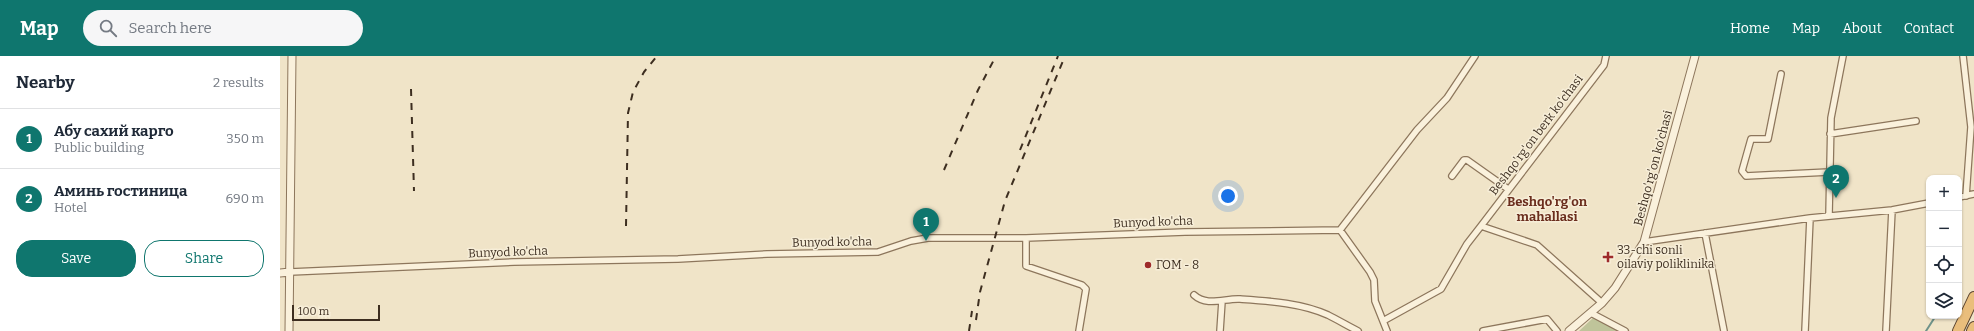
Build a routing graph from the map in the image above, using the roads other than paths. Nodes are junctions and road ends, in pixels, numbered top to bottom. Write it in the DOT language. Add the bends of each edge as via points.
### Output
graph roads {
  1 [pos="292,56"];
  2 [pos="1475,56"];
  3 [pos="1606,56"];
  4 [pos="1695,56"];
  5 [pos="1843,56"];
  6 [pos="1963,56"];
  7 [pos="1781,74"];
  8 [pos="1972,109"];
  9 [pos="1916,121"];
  10 [pos="1830,134"];
  11 [pos="1829,172"];
  12 [pos="1452,176"];
  13 [pos="1508,189"];
  14 [pos="1974,194"];
  15 [pos="1966,196"];
  16 [pos="1962,197"];
  17 [pos="1926,204"];
  18 [pos="1892,210"];
  19 [pos="1829,215"];
  20 [pos="1810,218"];
  21 [pos="1481,226"];
  22 [pos="1340,230"];
  23 [pos="1705,233"];
  24 [pos="1026,238"];
  25 [pos="1644,242"];
  26 [pos="290,272"];
  27 [pos="280,273"];
  28 [pos="1194,295"];
  29 [pos="1973,300"];
  30 [pos="1222,301"];
  31 [pos="1602,303"];
  32 [pos="1592,313"];
  33 [pos="1384,321"];
  34 [pos="1974,327"];
  35 [pos="289,331"];
  36 [pos="1079,331"];
  37 [pos="1220,331"];
  38 [pos="1358,331"];
  39 [pos="1384,331"];
  40 [pos="1387,331"];
  41 [pos="1483,331"];
  42 [pos="1557,331"];
  43 [pos="1569,331"];
  44 [pos="1625,331"];
  45 [pos="1724,331"];
  46 [pos="1805,331"];
  47 [pos="1886,331"];
  48 [pos="1952,331"];
  49 [pos="1958,331"];
  50 [pos="1972,331"];
  1 -- 26 [label="street"];
  2 -- 22 [label="street" via="1447,98 1417,130"];
  3 -- 13 [label="street, Beshqo'rg'on berk ko'chasi" via="1604,65"];
  4 -- 25 [label="street, Beshqo'rg'on ko'chasi"];
  5 -- 10 [label="street" via="1830,118"];
  6 -- 8 [label="street"];
  7 -- 11 [label="street" via="1768,139 1751,139 1742,171 1746,176"];
  8 -- 15 [label="street"];
  9 -- 10 [label="street"];
  10 -- 11 [label="street"];
  11 -- 19 [label="street"];
  12 -- 13 [label="street" via="1464,160 1467,160"];
  13 -- 21 [label="street, Beshqo'rg'on berk ko'chasi"];
  14 -- 15 [label="street"];
  15 -- 16 [label="street"];
  17 -- 18 [label="street"];
  18 -- 19 [label="street"];
  18 -- 47 [label="street"];
  19 -- 20 [label="street"];
  20 -- 23 [label="street"];
  20 -- 46 [label="street"];
  21 -- 31 [label="street" via="1537,245"];
  21 -- 33 [label="street, Beshqo'rg'on berk ko'chasi" via="1467,244 1441,289"];
  22 -- 24 [label="street, Bunyod ko'cha"];
  22 -- 33 [label="street" via="1374,280 1375,301"];
  23 -- 25 [label="street"];
  23 -- 45 [label="street"];
  24 -- 26 [label="street, Bunyod ko'cha" via="928,238 878,252 514,262"];
  24 -- 36 [label="street" via="1026,266 1082,285 1086,289"];
  25 -- 31 [label="street, Beshqo'rg'on ko'chasi" via="1624,276"];
  26 -- 27 [label="street, Bunyod ko'cha"];
  26 -- 35 [label="street"];
  28 -- 30 [label="street" via="1199,300"];
  29 -- 48 [label="highway"];
  29 -- 49 [label="highway"];
  30 -- 37 [label="street"];
  30 -- 38 [label="street" via="1237,299 1296,306 1327,314"];
  31 -- 32 [label="street, Beshqo'rg'on ko'chasi"];
  32 -- 43 [label="street, Beshqo'rg'on ko'chasi"];
  32 -- 44 [label="street"];
  33 -- 40 [label="street"];
  34 -- 50 [label="highway"];
  39 -- 40 [label="street"];
  41 -- 42 [label="street" via="1547,319"];
}
